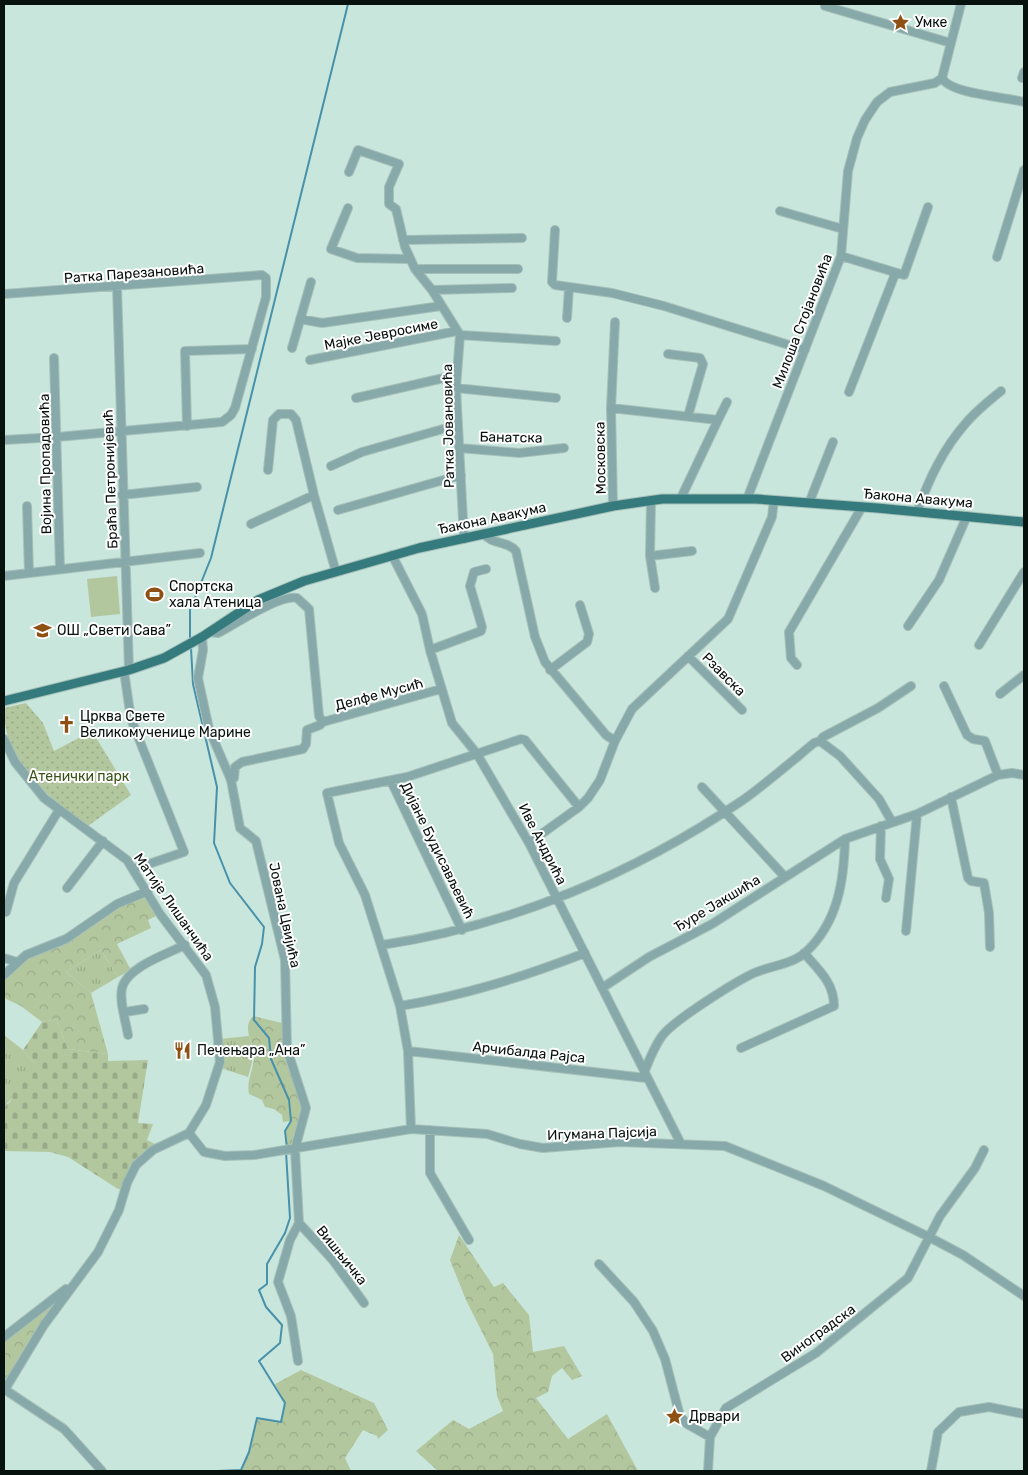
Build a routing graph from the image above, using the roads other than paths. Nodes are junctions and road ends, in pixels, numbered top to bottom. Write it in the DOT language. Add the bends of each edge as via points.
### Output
graph roads {
  1 [pos="961,4"];
  2 [pos="825,6"];
  3 [pos="951,43"];
  4 [pos="942,78"];
  5 [pos="1024,102"];
  6 [pos="1024,170"];
  7 [pos="350,172"];
  8 [pos="928,207"];
  9 [pos="348,208"];
  10 [pos="780,212"];
  11 [pos="843,229"];
  12 [pos="555,230"];
  13 [pos="522,238"];
  14 [pos="403,240"];
  15 [pos="841,256"];
  16 [pos="997,257"];
  17 [pos="410,259"];
  18 [pos="414,269"];
  19 [pos="518,269"];
  20 [pos="896,274"];
  21 [pos="310,282"];
  22 [pos="117,287"];
  23 [pos="512,288"];
  24 [pos="569,288"];
  25 [pos="432,290"];
  26 [pos="4,294"];
  27 [pos="441,306"];
  28 [pos="567,318"];
  29 [pos="300,319"];
  30 [pos="615,322"];
  31 [pos="458,333"];
  32 [pos="556,341"];
  33 [pos="292,348"];
  34 [pos="252,349"];
  35 [pos="805,350"];
  36 [pos="668,354"];
  37 [pos="54,358"];
  38 [pos="310,360"];
  39 [pos="457,375"];
  40 [pos="456,388"];
  41 [pos="1001,391"];
  42 [pos="849,392"];
  43 [pos="356,398"];
  44 [pos="556,398"];
  45 [pos="727,402"];
  46 [pos="612,408"];
  47 [pos="688,416"];
  48 [pos="718,420"];
  49 [pos="457,425"];
  50 [pos="187,426"];
  51 [pos="120,432"];
  52 [pos="58,437"];
  53 [pos="4,440"];
  54 [pos="833,442"];
  55 [pos="458,448"];
  56 [pos="564,448"];
  57 [pos="331,466"];
  58 [pos="268,470"];
  59 [pos="461,475"];
  60 [pos="197,487"];
  61 [pos="122,495"];
  62 [pos="314,495"];
  63 [pos="681,498"];
  64 [pos="747,499"];
  65 [pos="651,500"];
  66 [pos="774,500"];
  67 [pos="809,503"];
  68 [pos="27,506"];
  69 [pos="613,506"];
  70 [pos="862,507"];
  71 [pos="338,510"];
  72 [pos="917,512"];
  73 [pos="967,516"];
  74 [pos="1024,522"];
  75 [pos="251,524"];
  76 [pos="484,534"];
  77 [pos="464,539"];
  78 [pos="692,551"];
  79 [pos="200,553"];
  80 [pos="392,555"];
  81 [pos="650,556"];
  82 [pos="125,562"];
  83 [pos="60,569"];
  84 [pos="486,569"];
  85 [pos="336,572"];
  86 [pos="1024,572"];
  87 [pos="29,573"];
  88 [pos="4,576"];
  89 [pos="655,588"];
  90 [pos="580,605"];
  91 [pos="908,626"];
  92 [pos="204,636"];
  93 [pos="979,645"];
  94 [pos="430,650"];
  95 [pos="688,656"];
  96 [pos="797,666"];
  97 [pos="126,670"];
  98 [pos="550,670"];
  99 [pos="1024,675"];
  100 [pos="911,686"];
  101 [pos="944,686"];
  102 [pos="441,689"];
  103 [pos="1000,694"];
  104 [pos="4,701"];
  105 [pos="742,710"];
  106 [pos="323,722"];
  107 [pos="4,739"];
  108 [pos="614,741"];
  109 [pos="820,741"];
  110 [pos="478,754"];
  111 [pos="998,775"];
  112 [pos="1024,775"];
  113 [pos="231,780"];
  114 [pos="391,781"];
  115 [pos="702,787"];
  116 [pos="951,797"];
  117 [pos="579,807"];
  118 [pos="59,810"];
  119 [pos="724,811"];
  120 [pos="916,814"];
  121 [pos="892,822"];
  122 [pos="881,826"];
  123 [pos="845,839"];
  124 [pos="103,841"];
  125 [pos="529,843"];
  126 [pos="134,869"];
  127 [pos="785,877"];
  128 [pos="67,888"];
  129 [pos="148,891"];
  130 [pos="556,898"];
  131 [pos="886,898"];
  132 [pos="6,912"];
  133 [pos="462,930"];
  134 [pos="906,931"];
  135 [pos="185,945"];
  136 [pos="382,945"];
  137 [pos="990,947"];
  138 [pos="585,953"];
  139 [pos="804,953"];
  140 [pos="4,958"];
  141 [pos="17,962"];
  142 [pos="4,975"];
  143 [pos="602,988"];
  144 [pos="400,1006"];
  145 [pos="144,1009"];
  146 [pos="125,1012"];
  147 [pos="128,1035"];
  148 [pos="741,1048"];
  149 [pos="408,1051"];
  150 [pos="645,1076"];
  151 [pos="411,1129"];
  152 [pos="430,1130"];
  153 [pos="189,1133"];
  154 [pos="681,1144"];
  155 [pos="295,1149"];
  156 [pos="984,1150"];
  157 [pos="299,1223"];
  158 [pos="929,1237"];
  159 [pos="469,1240"];
  160 [pos="599,1264"];
  161 [pos="70,1287"];
  162 [pos="1024,1296"];
  163 [pos="364,1303"];
  164 [pos="4,1337"];
  165 [pos="298,1361"];
  166 [pos="4,1390"];
  167 [pos="1024,1414"];
  168 [pos="710,1437"];
  169 [pos="102,1471"];
  170 [pos="708,1471"];
  171 [pos="931,1471"];
  1 -- 3 [label="street"];
  2 -- 3 [label="street"];
  3 -- 4 [label="street"];
  4 -- 5 [label="street" via="944,83 956,89"];
  4 -- 11 [label="street, Милоша Стојановића" via="935,83 890,92 877,102 865,120 848,171"];
  6 -- 16 [label="street"];
  7 -- 14 [label="street" via="358,150 400,164 388,197 389,204 396,210"];
  8 -- 20 [label="street" via="909,266 904,275"];
  9 -- 17 [label="street" via="330,249 357,258"];
  10 -- 11 [label="street"];
  11 -- 15 [label="street, Милоша Стојановића"];
  12 -- 24 [label="street" via="552,282"];
  13 -- 14 [label="street"];
  14 -- 17 [label="street"];
  15 -- 20 [label="street"];
  15 -- 35 [label="street, Милоша Стојановића"];
  17 -- 18 [label="street"];
  18 -- 19 [label="street"];
  18 -- 25 [label="street"];
  20 -- 42 [label="street"];
  21 -- 29 [label="street"];
  22 -- 26 [label="street, Ратка Парезановића"];
  22 -- 34 [label="street, Ратка Парезановића" via="262,276 266,278 266,297"];
  22 -- 51 [label="street, Браћа Петронијевић"];
  23 -- 25 [label="street"];
  24 -- 28 [label="street"];
  24 -- 35 [label="street" via="612,293 664,306"];
  25 -- 27 [label="street"];
  27 -- 29 [label="street" via="322,323"];
  27 -- 31 [label="street"];
  29 -- 33 [label="street"];
  30 -- 46 [label="street, Московска"];
  31 -- 32 [label="street, Мајке Јевросиме"];
  31 -- 38 [label="street, Мајке Јевросиме"];
  31 -- 39 [label="street, Ратка Јовановића"];
  34 -- 50 [label="street" via="231,415 222,422"];
  34 -- 50 [label="street" via="185,351"];
  35 -- 64 [label="street, Милоша Стојановића"];
  36 -- 47 [label="street" via="700,358 703,364"];
  37 -- 52 [label="street, Војина Пропадовића"];
  39 -- 40 [label="street, Ратка Јовановића"];
  39 -- 43 [label="street"];
  40 -- 44 [label="street"];
  40 -- 49 [label="street, Ратка Јовановића"];
  41 -- 72 [label="street" via="966,423 943,454"];
  45 -- 48 [label="street"];
  46 -- 47 [label="street"];
  46 -- 69 [label="street, Московска"];
  47 -- 48 [label="street"];
  48 -- 63 [label="street"];
  49 -- 55 [label="street, Ратка Јовановића"];
  49 -- 57 [label="street" via="362,452"];
  50 -- 51 [label="street"];
  51 -- 52 [label="street"];
  51 -- 61 [label="street, Браћа Петронијевић"];
  52 -- 53 [label="street"];
  52 -- 83 [label="street, Војина Пропадовића"];
  54 -- 67 [label="street"];
  55 -- 56 [label="street, Банатска" via="519,453"];
  55 -- 59 [label="street, Ратка Јовановића"];
  58 -- 62 [label="street" via="273,420 279,414 291,414 296,420"];
  59 -- 71 [label="street"];
  59 -- 77 [label="street, Ратка Јовановића"];
  60 -- 61 [label="street"];
  61 -- 82 [label="street, Браћа Петронијевић"];
  62 -- 75 [label="street"];
  62 -- 85 [label="street"];
  63 -- 64 [label="main road, Ђакона Авакума"];
  63 -- 65 [label="main road, Ђакона Авакума"];
  64 -- 66 [label="main road, Ђакона Авакума"];
  65 -- 69 [label="main road, Ђакона Авакума"];
  65 -- 81 [label="street"];
  66 -- 67 [label="main road, Ђакона Авакума"];
  66 -- 95 [label="street" via="772,517 732,612"];
  67 -- 70 [label="main road, Ђакона Авакума"];
  68 -- 87 [label="street"];
  69 -- 76 [label="main road, Ђакона Авакума"];
  70 -- 72 [label="main road, Ђакона Авакума"];
  70 -- 96 [label="street" via="790,632 792,658"];
  72 -- 73 [label="main road, Ђакона Авакума"];
  73 -- 74 [label="main road, Ђакона Авакума"];
  73 -- 91 [label="street" via="939,580"];
  76 -- 77 [label="main road, Ђакона Авакума"];
  76 -- 98 [label="street" via="516,550 535,637"];
  77 -- 80 [label="main road, Ђакона Авакума"];
  78 -- 81 [label="street"];
  79 -- 82 [label="street"];
  80 -- 85 [label="main road, Ђакона Авакума"];
  80 -- 94 [label="street, Иве Андрића" via="422,614"];
  81 -- 89 [label="street"];
  82 -- 83 [label="street"];
  82 -- 97 [label="street, Браћа Петронијевић"];
  83 -- 87 [label="street"];
  84 -- 94 [label="street" via="474,572 470,582 481,632"];
  85 -- 92 [label="main road, Ђакона Авакума" via="258,600"];
  86 -- 93 [label="street"];
  87 -- 88 [label="street"];
  90 -- 98 [label="street" via="589,634 587,642"];
  92 -- 97 [label="main road, Ђакона Авакума" via="164,658"];
  92 -- 106 [label="street" via="218,633 286,598 297,598 309,609 319,712"];
  92 -- 113 [label="street, Јована Цвијића" via="198,678 209,729"];
  94 -- 102 [label="street, Иве Андрића"];
  95 -- 105 [label="street, Рзавска"];
  95 -- 108 [label="street" via="632,709"];
  97 -- 104 [label="main road, Ђакона Авакума"];
  97 -- 126 [label="street, Браћа Петронијевић" via="131,719 184,852"];
  98 -- 108 [label="street"];
  99 -- 103 [label="street"];
  100 -- 109 [label="street"];
  101 -- 111 [label="street" via="967,735 985,741"];
  102 -- 106 [label="street, Делфе Мусић"];
  102 -- 110 [label="street, Иве Андрића" via="452,722"];
  106 -- 113 [label="street" via="307,730 303,749 238,764"];
  107 -- 118 [label="street, Матије Лишанчића" via="23,774"];
  108 -- 117 [label="street" via="600,780"];
  109 -- 119 [label="street"];
  109 -- 121 [label="street" via="840,756 879,799"];
  110 -- 114 [label="street"];
  110 -- 117 [label="street" via="526,740"];
  110 -- 125 [label="street, Иве Андрића"];
  111 -- 112 [label="street"];
  111 -- 116 [label="street, Ђуре Јакшића"];
  113 -- 155 [label="street, Јована Цвијића" via="240,828 256,841 285,960 287,1049 306,1108"];
  114 -- 133 [label="street, Дијане Будисављевић"];
  114 -- 136 [label="street" via="327,793 340,843 365,895"];
  115 -- 119 [label="street"];
  116 -- 120 [label="street, Ђуре Јакшића"];
  116 -- 137 [label="street" via="968,878 984,882"];
  117 -- 125 [label="street"];
  118 -- 124 [label="street, Матије Лишанчића"];
  118 -- 132 [label="street" via="14,883"];
  119 -- 127 [label="street"];
  119 -- 130 [label="street" via="598,882"];
  120 -- 121 [label="street, Ђуре Јакшића"];
  120 -- 134 [label="street"];
  121 -- 122 [label="street, Ђуре Јакшића"];
  122 -- 123 [label="street, Ђуре Јакшића"];
  122 -- 131 [label="street" via="880,859 889,879"];
  123 -- 127 [label="street, Ђуре Јакшића"];
  123 -- 139 [label="street" via="844,867 835,910"];
  124 -- 126 [label="street, Матије Лишанчића"];
  124 -- 128 [label="street"];
  125 -- 130 [label="street, Иве Андрића"];
  126 -- 129 [label="street, Матије Лишанчића"];
  127 -- 143 [label="street, Ђуре Јакшића"];
  129 -- 135 [label="street, Матије Лишанчића" via="160,914"];
  129 -- 141 [label="street" via="117,904 66,939 38,948"];
  130 -- 133 [label="street"];
  130 -- 138 [label="street, Иве Андрића"];
  133 -- 136 [label="street"];
  135 -- 146 [label="street" via="135,970 123,987"];
  135 -- 153 [label="street, Матије Лишанчића" via="209,980 220,1062 213,1088"];
  136 -- 144 [label="street"];
  138 -- 143 [label="street, Иве Андрића"];
  138 -- 144 [label="street" via="485,989"];
  139 -- 148 [label="street" via="834,992 834,1006"];
  139 -- 150 [label="street" via="736,982 668,1029 654,1050"];
  140 -- 141 [label="street"];
  141 -- 142 [label="street"];
  143 -- 150 [label="street, Иве Андрића"];
  144 -- 149 [label="street"];
  145 -- 146 [label="street"];
  146 -- 147 [label="street"];
  149 -- 150 [label="street, Арчибалда Рајса"];
  149 -- 151 [label="street"];
  150 -- 154 [label="street, Иве Андрића"];
  151 -- 152 [label="street, Игумана Пајсија"];
  151 -- 155 [label="street, Игумана Пајсија"];
  152 -- 154 [label="street, Игумана Пајсија" via="487,1134 543,1148 620,1142"];
  152 -- 159 [label="street" via="430,1173"];
  153 -- 155 [label="street, Игумана Пајсија" via="200,1149 210,1154 254,1155"];
  153 -- 161 [label="street" via="153,1150 136,1165 98,1252"];
  154 -- 158 [label="street, Игумана Пајсија" via="725,1146 824,1186"];
  155 -- 157 [label="street, Јована Цвијића"];
  156 -- 158 [label="street, Виноградска"];
  157 -- 163 [label="street, Вишњичка" via="332,1259"];
  157 -- 165 [label="street" via="290,1240 278,1282 291,1316"];
  158 -- 162 [label="street, Игумана Пајсија" via="963,1255"];
  158 -- 168 [label="street, Виноградска" via="908,1278 816,1353 726,1408"];
  160 -- 168 [label="street" via="634,1302 654,1331 680,1416 687,1424"];
  161 -- 164 [label="street"];
  161 -- 166 [label="street"];
  166 -- 169 [label="street" via="64,1429"];
  167 -- 171 [label="street" via="989,1407 959,1412 938,1432"];
  168 -- 170 [label="street, Виноградска"];
}
